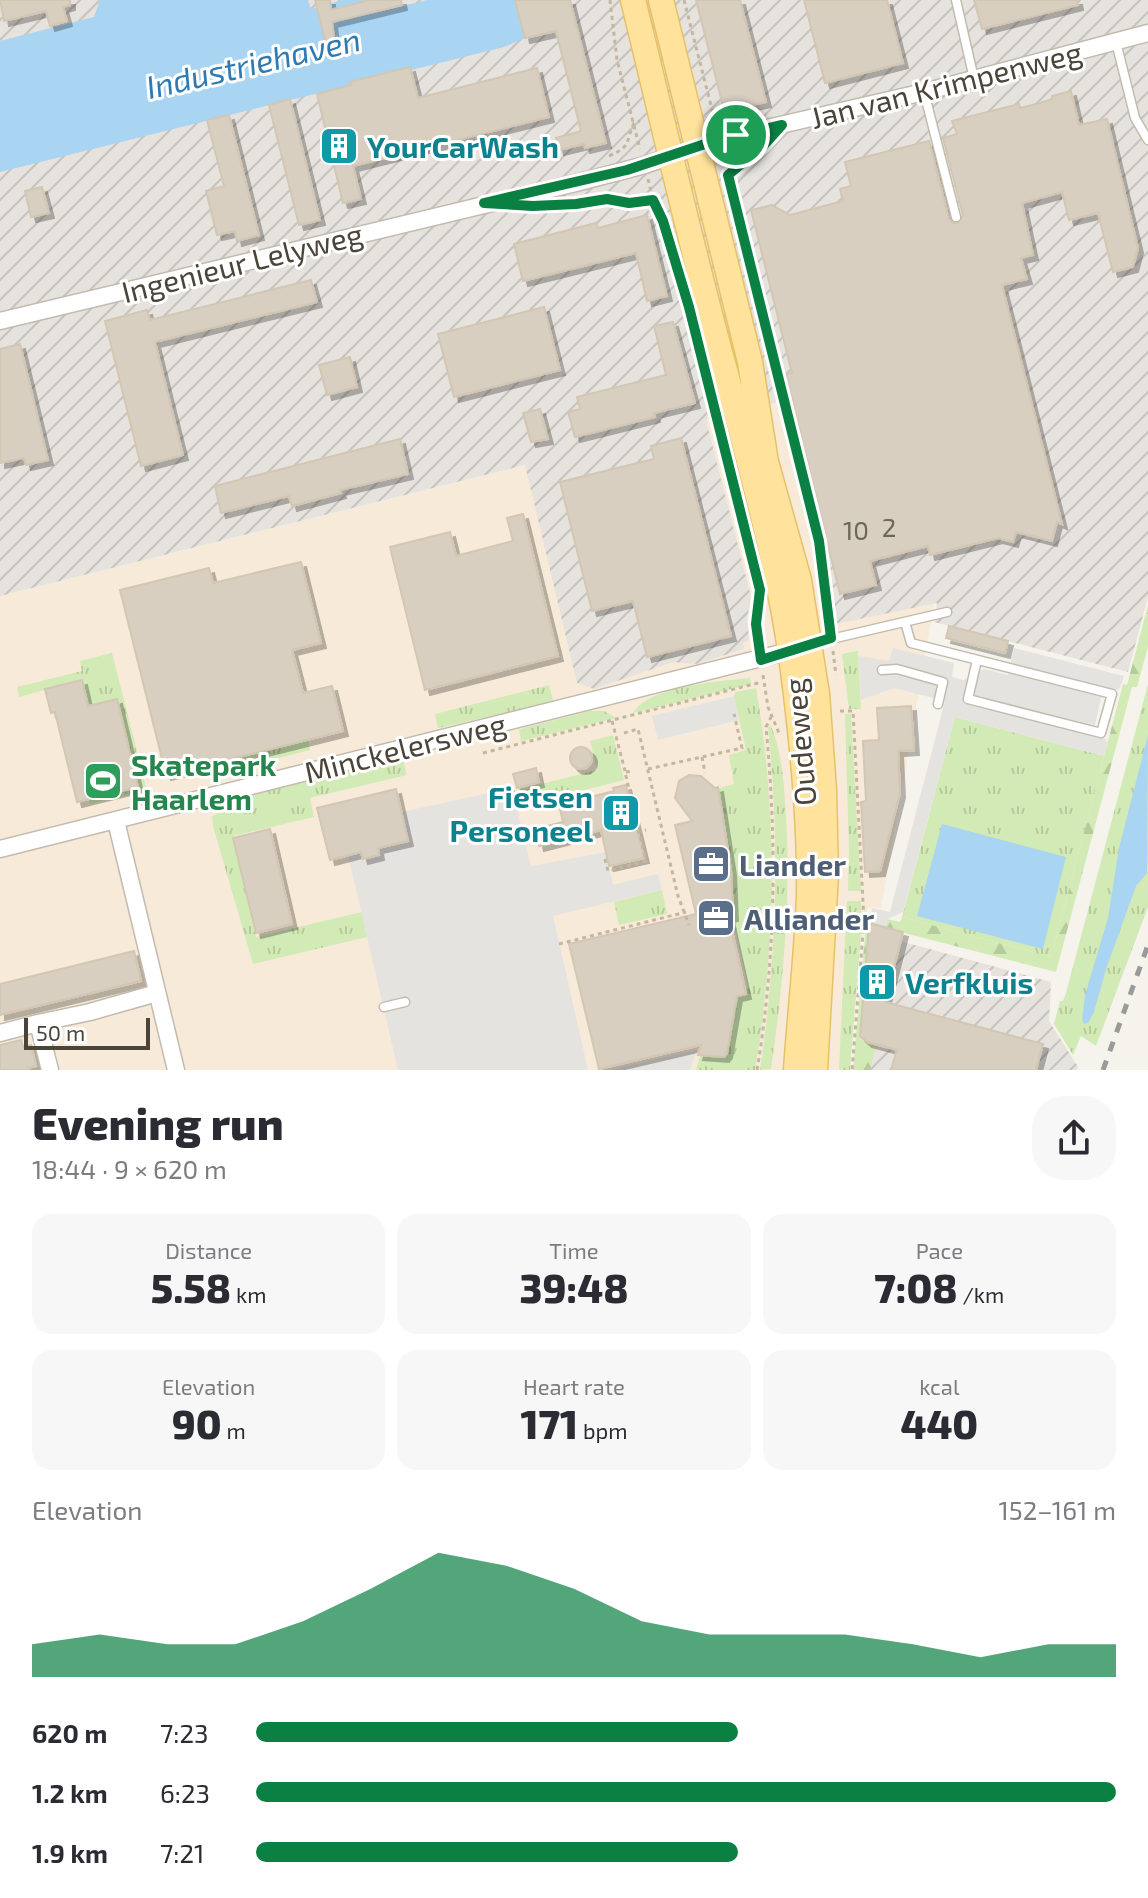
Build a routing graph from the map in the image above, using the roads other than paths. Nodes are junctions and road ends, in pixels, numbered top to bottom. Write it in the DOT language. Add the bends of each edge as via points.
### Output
graph roads {
  1 [pos="633,0"];
  2 [pos="661,0"];
  3 [pos="956,0"];
  4 [pos="1148,33"];
  5 [pos="1116,42"];
  6 [pos="974,79"];
  7 [pos="924,92"];
  8 [pos="1148,140"];
  9 [pos="708,143"];
  10 [pos="671,156"];
  11 [pos="956,217"];
  12 [pos="0,321"];
  13 [pos="947,612"];
  14 [pos="905,622"];
  15 [pos="810,645"];
  16 [pos="977,660"];
  17 [pos="882,670"];
  18 [pos="938,704"];
  19 [pos="116,821"];
  20 [pos="0,849"];
  21 [pos="157,993"];
  22 [pos="405,1002"];
  23 [pos="384,1007"];
  24 [pos="38,1023"];
  25 [pos="0,1033"];
  26 [pos="50,1070"];
  27 [pos="176,1070"];
  28 [pos="796,1070"];
  29 [pos="815,1070"];
  1 -- 10 [label="main road, Oudeweg"];
  2 -- 9 [label="main road, Oudeweg"];
  3 -- 6 [label="lane"];
  4 -- 5 [label="street, Jan van Krimpenweg"];
  5 -- 6 [label="street, Jan van Krimpenweg"];
  5 -- 8 [label="lane" via="1135,118"];
  6 -- 7 [label="street, Jan van Krimpenweg"];
  7 -- 9 [label="street, Jan van Krimpenweg"];
  7 -- 11 [label="lane"];
  9 -- 10 [label="street, Jan van Krimpenweg"];
  9 -- 15 [label="main road, Oudeweg" via="766,462 799,580"];
  10 -- 12 [label="street, Ingenieur Lelyweg"];
  10 -- 15 [label="main road, Oudeweg" via="780,592"];
  13 -- 14 [label="lane"];
  14 -- 15 [label="lane"];
  14 -- 16 [label="lane" via="911,643"];
  15 -- 19 [label="street, Minckelersweg"];
  15 -- 28 [label="main road, Oudeweg" via="798,718 809,861"];
  15 -- 29 [label="main road, Oudeweg" via="825,821"];
  16 -- 16 [label="lane" via="1112,694 1101,733 968,699"];
  17 -- 18 [label="lane" via="943,682"];
  19 -- 20 [label="street, Minckelersweg"];
  19 -- 21 [label="street"];
  21 -- 24 [label="street"];
  21 -- 27 [label="street"];
  22 -- 23 [label="lane"];
  24 -- 25 [label="street"];
  24 -- 26 [label="street"];
}
